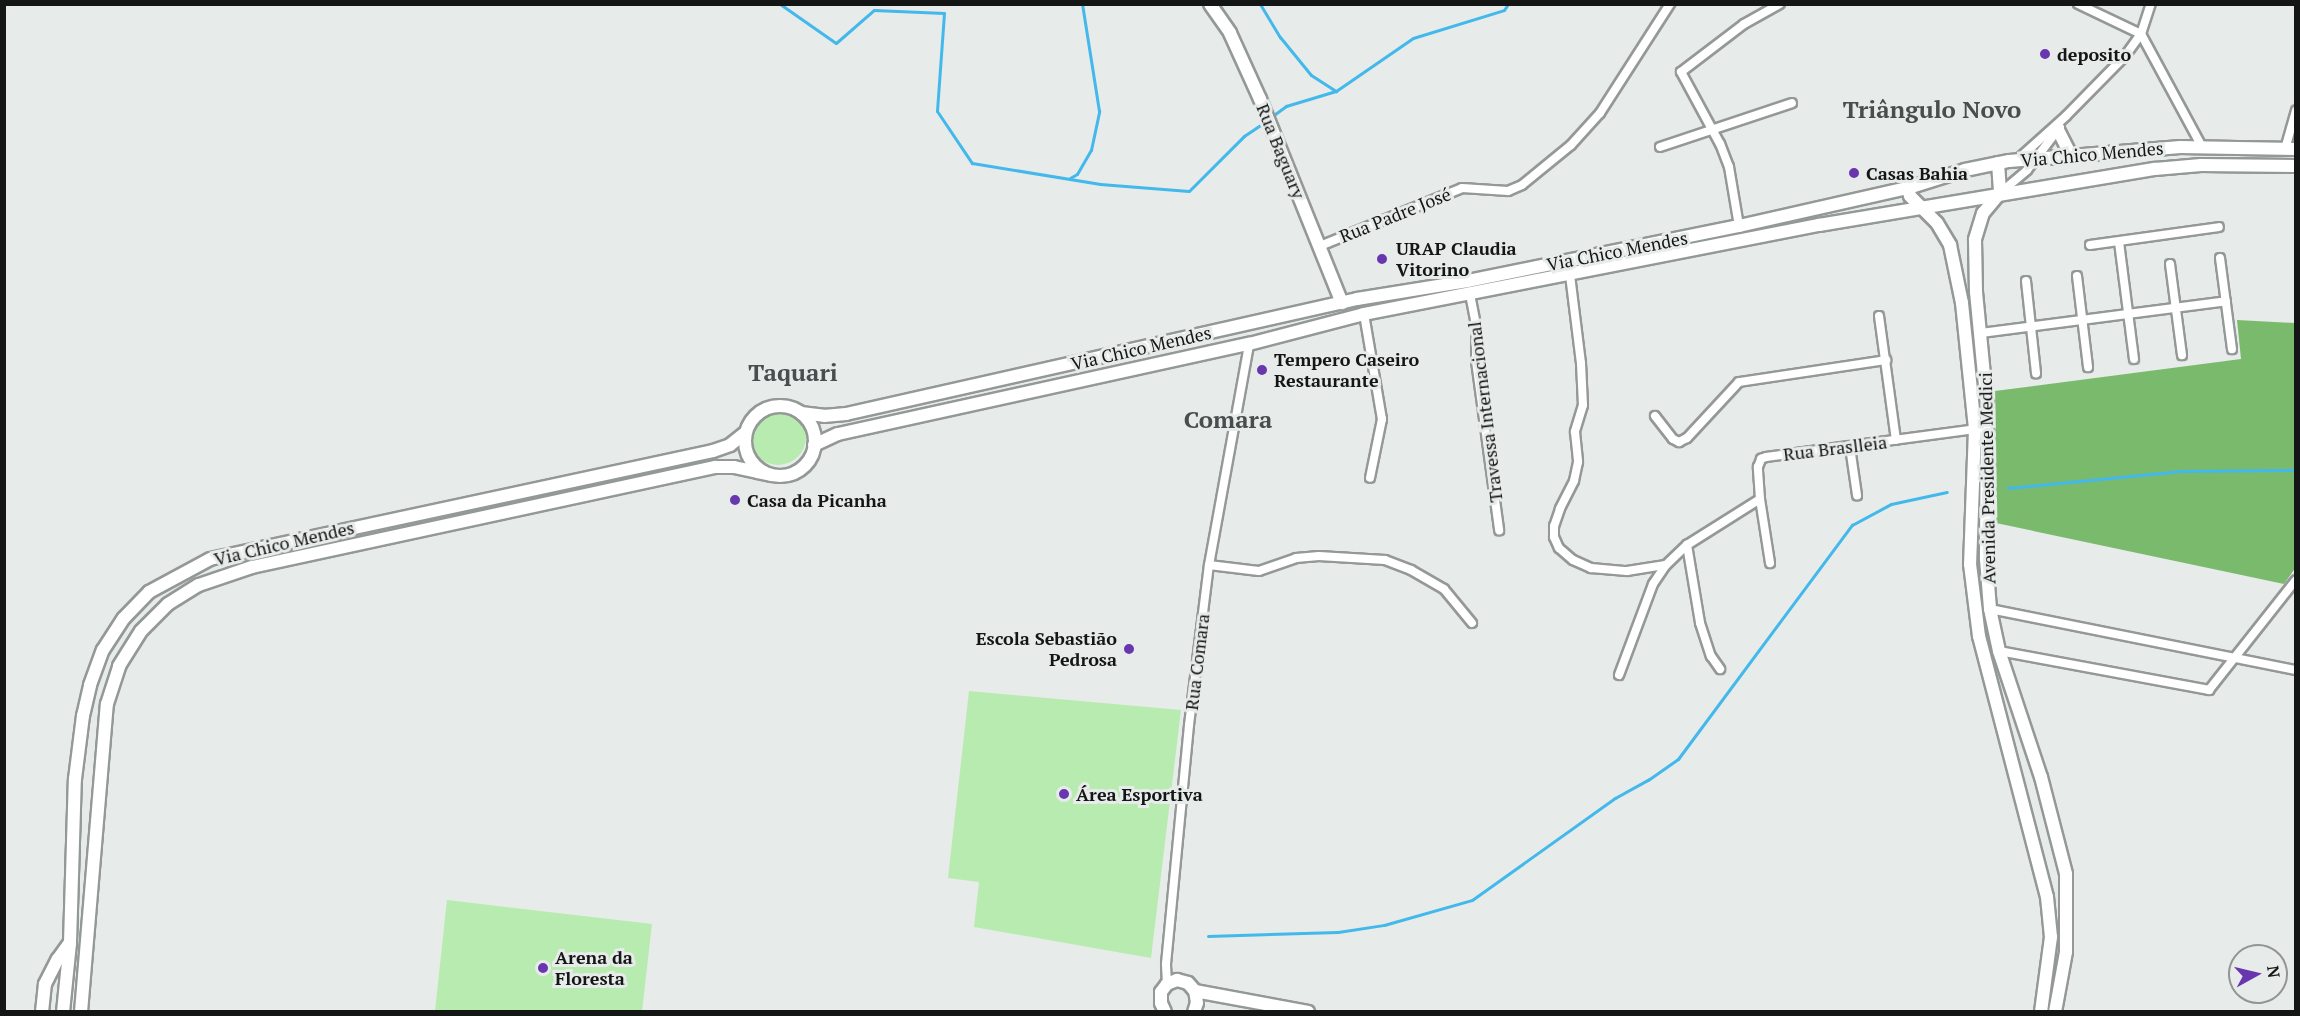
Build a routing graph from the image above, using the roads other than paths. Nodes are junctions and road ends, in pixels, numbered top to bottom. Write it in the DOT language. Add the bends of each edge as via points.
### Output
graph roads {
  1 [pos="1210,4"];
  2 [pos="1670,4"];
  3 [pos="1780,4"];
  4 [pos="2078,4"];
  5 [pos="2151,4"];
  6 [pos="2141,34"];
  7 [pos="1792,103"];
  8 [pos="2295,111"];
  9 [pos="2066,116"];
  10 [pos="1713,130"];
  11 [pos="2058,130"];
  12 [pos="1660,147"];
  13 [pos="2202,147"];
  14 [pos="2290,149"];
  15 [pos="2071,156"];
  16 [pos="2036,158"];
  17 [pos="2017,160"];
  18 [pos="1998,163"];
  19 [pos="2295,166"];
  20 [pos="1908,188"];
  21 [pos="2000,193"];
  22 [pos="1920,207"];
  23 [pos="1739,226"];
  24 [pos="2219,227"];
  25 [pos="2119,242"];
  26 [pos="2090,245"];
  27 [pos="1320,246"];
  28 [pos="2220,258"];
  29 [pos="2170,264"];
  30 [pos="1570,275"];
  31 [pos="2077,276"];
  32 [pos="2026,280"];
  33 [pos="1470,294"];
  34 [pos="2226,301"];
  35 [pos="1342,303"];
  36 [pos="2176,307"];
  37 [pos="1364,314"];
  38 [pos="2128,314"];
  39 [pos="1879,316"];
  40 [pos="2082,321"];
  41 [pos="2031,327"];
  42 [pos="1981,333"];
  43 [pos="1249,344"];
  44 [pos="2232,349"];
  45 [pos="2182,355"];
  46 [pos="2134,359"];
  47 [pos="1886,360"];
  48 [pos="2088,367"];
  49 [pos="2036,373"];
  50 [pos="801,413"];
  51 [pos="1655,416"];
  52 [pos="1975,429"];
  53 [pos="745,433"];
  54 [pos="1896,440"];
  55 [pos="814,445"];
  56 [pos="1850,447"];
  57 [pos="771,475"];
  58 [pos="1370,478"];
  59 [pos="1971,487"];
  60 [pos="1987,487"];
  61 [pos="1857,495"];
  62 [pos="1760,499"];
  63 [pos="1499,530"];
  64 [pos="1687,545"];
  65 [pos="1770,563"];
  66 [pos="1209,565"];
  67 [pos="1666,565"];
  68 [pos="2295,580"];
  69 [pos="1990,609"];
  70 [pos="1472,623"];
  71 [pos="1999,651"];
  72 [pos="2235,657"];
  73 [pos="1720,669"];
  74 [pos="2295,670"];
  75 [pos="1619,675"];
  76 [pos="70,943"];
  77 [pos="1167,984"];
  78 [pos="1195,991"];
  79 [pos="42,1011"];
  80 [pos="63,1011"];
  81 [pos="81,1011"];
  82 [pos="1165,1011"];
  83 [pos="1194,1011"];
  84 [pos="1308,1011"];
  85 [pos="2041,1011"];
  86 [pos="2055,1011"];
  1 -- 27 [label="main road, Rua Baguary" via="1230,33"];
  2 -- 27 [label="street, Rua Padre José" via="1600,114 1522,185 1508,191 1462,188"];
  3 -- 10 [label="street" via="1744,24 1682,70"];
  4 -- 6 [label="street"];
  5 -- 6 [label="street"];
  6 -- 9 [label="street"];
  6 -- 13 [label="street"];
  7 -- 10 [label="street"];
  8 -- 14 [label="street"];
  9 -- 11 [label="street"];
  9 -- 17 [label="street"];
  10 -- 12 [label="street"];
  10 -- 23 [label="street" via="1729,167"];
  11 -- 15 [label="main road"];
  11 -- 16 [label="street"];
  13 -- 14 [label="main road, Via Chico Mendes"];
  13 -- 15 [label="main road, Via Chico Mendes"];
  15 -- 16 [label="main road, Via Chico Mendes"];
  16 -- 17 [label="main road, Via Chico Mendes"];
  16 -- 21 [label="street"];
  17 -- 18 [label="main road, Via Chico Mendes"];
  18 -- 20 [label="main road, Via Chico Mendes"];
  18 -- 21 [label="main road"];
  19 -- 21 [label="main road, Via Chico Mendes" via="2178,166"];
  20 -- 22 [label="main road, Avenida Presidente Medici"];
  20 -- 23 [label="main road, Via Chico Mendes"];
  21 -- 22 [label="main road, Via Chico Mendes"];
  21 -- 42 [label="main road, Avenida Presidente Medici" via="1983,213 1976,231"];
  22 -- 30 [label="main road, Via Chico Mendes"];
  22 -- 52 [label="main road, Avenida Presidente Medici" via="1937,223 1952,252 1962,303"];
  23 -- 35 [label="main road, Via Chico Mendes"];
  24 -- 25 [label="street"];
  25 -- 26 [label="street"];
  25 -- 38 [label="street"];
  27 -- 35 [label="main road, Rua Baguary"];
  28 -- 34 [label="street"];
  29 -- 36 [label="street"];
  30 -- 33 [label="main road, Via Chico Mendes"];
  30 -- 67 [label="street" via="1583,405 1575,432 1578,462 1574,481 1560,509 1554,537 1559,548 1573,560 1592,568 1627,571"];
  31 -- 40 [label="street"];
  32 -- 41 [label="street"];
  33 -- 37 [label="main road, Via Chico Mendes"];
  33 -- 63 [label="street, Travessa Internacional"];
  34 -- 36 [label="street"];
  34 -- 44 [label="street"];
  35 -- 50 [label="main road, Via Chico Mendes" via="846,414"];
  36 -- 38 [label="street"];
  36 -- 45 [label="street"];
  37 -- 43 [label="main road, Via Chico Mendes"];
  37 -- 58 [label="street" via="1382,419"];
  38 -- 40 [label="street"];
  38 -- 46 [label="street"];
  39 -- 47 [label="street"];
  40 -- 41 [label="street"];
  40 -- 48 [label="street"];
  41 -- 42 [label="street"];
  41 -- 49 [label="street"];
  42 -- 60 [label="main road, Avenida Presidente Medici" via="1987,406"];
  43 -- 55 [label="main road, Via Chico Mendes" via="838,434"];
  43 -- 66 [label="street, Rua Comara"];
  47 -- 51 [label="street" via="1738,382 1679,442"];
  47 -- 54 [label="street"];
  50 -- 53 [label="main road" via="789,406 775,405 761,410"];
  50 -- 55 [label="main road" via="810,422"];
  52 -- 54 [label="street, Rua Braslleia"];
  52 -- 59 [label="main road, Avenida Presidente Medici"];
  53 -- 57 [label="main road" via="746,451 752,462"];
  53 -- 76 [label="main road, Via Chico Mendes" via="714,451 210,559 149,592 124,618 103,650 86,706 75,779"];
  54 -- 56 [label="street, Rua Braslleia"];
  55 -- 57 [label="main road" via="800,469 782,476"];
  56 -- 61 [label="street"];
  56 -- 62 [label="street, Rua Braslleia" via="1761,459"];
  57 -- 81 [label="main road, Via Chico Mendes" via="734,467 691,472 252,567 199,585 168,604 141,631 119,666 107,704"];
  59 -- 60 [label="main road"];
  59 -- 85 [label="main road, Avenida Presidente Medici" via="1970,564 1979,636 2034,838 2048,907 2051,937"];
  60 -- 69 [label="main road, Avenida Presidente Medici" via="1985,546"];
  62 -- 64 [label="street"];
  62 -- 65 [label="street"];
  64 -- 67 [label="street"];
  64 -- 73 [label="street" via="1700,623 1710,656"];
  66 -- 70 [label="street" via="1259,571 1296,558 1385,560 1444,590"];
  66 -- 77 [label="street, Rua Comara" via="1188,736"];
  67 -- 75 [label="street" via="1653,584"];
  68 -- 72 [label="street"];
  69 -- 71 [label="main road, Avenida Presidente Medici"];
  69 -- 72 [label="street"];
  71 -- 72 [label="street" via="2205,690 2213,687"];
  71 -- 86 [label="main road, Avenida Presidente Medici" via="2041,777 2066,874 2066,952"];
  72 -- 74 [label="street"];
  76 -- 79 [label="main road" via="45,984"];
  76 -- 80 [label="main road, Via Chico Mendes"];
  77 -- 78 [label="main road" via="1183,981"];
  77 -- 82 [label="main road" via="1160,997"];
  78 -- 83 [label="main road"];
  78 -- 84 [label="main road"];
}
